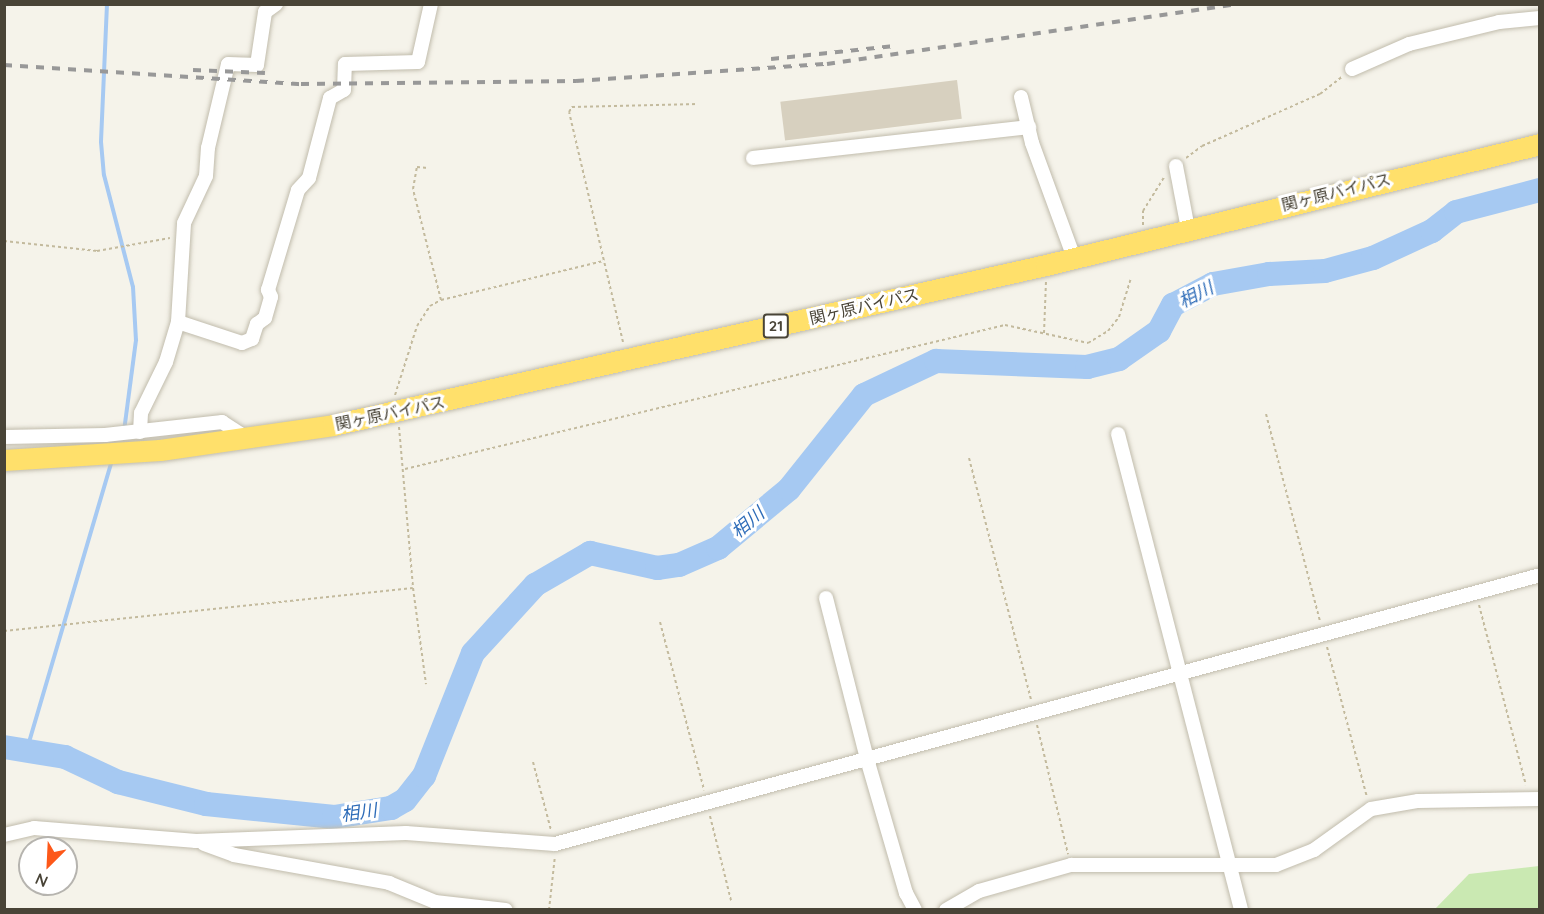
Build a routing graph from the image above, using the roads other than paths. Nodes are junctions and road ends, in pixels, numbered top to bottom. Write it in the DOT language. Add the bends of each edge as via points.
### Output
graph roads {
  1 [pos="276,4"];
  2 [pos="430,4"];
  3 [pos="1539,18"];
  4 [pos="1352,69"];
  5 [pos="1021,97"];
  6 [pos="1029,127"];
  7 [pos="1539,144"];
  8 [pos="753,158"];
  9 [pos="1176,166"];
  10 [pos="1188,229"];
  11 [pos="1074,258"];
  12 [pos="178,322"];
  13 [pos="140,432"];
  14 [pos="1118,434"];
  15 [pos="4,436"];
  16 [pos="249,439"];
  17 [pos="4,460"];
  18 [pos="32,460"];
  19 [pos="4,469"];
  20 [pos="1539,575"];
  21 [pos="826,598"];
  22 [pos="1181,672"];
  23 [pos="867,759"];
  24 [pos="1534,799"];
  25 [pos="4,835"];
  26 [pos="196,842"];
  27 [pos="1230,868"];
  28 [pos="506,909"];
  29 [pos="915,909"];
  30 [pos="946,909"];
  31 [pos="1241,909"];
  1 -- 12 [label="street" via="264,12 257,65 228,64 208,148 206,176 184,223"];
  2 -- 12 [label="street" via="418,62 345,64 344,90 330,98 309,178 298,190 267,290 271,297 266,318 257,324 252,339 242,343"];
  3 -- 4 [label="street" via="1499,22 1409,44"];
  5 -- 6 [label="street"];
  6 -- 8 [label="street"];
  6 -- 11 [label="street"];
  7 -- 10 [label="highway, 関ヶ原バイパス / 21"];
  9 -- 10 [label="street"];
  10 -- 11 [label="highway, 関ヶ原バイパス / 21"];
  11 -- 16 [label="highway, 関ヶ原バイパス / 21" via="397,412"];
  12 -- 13 [label="street" via="166,362 141,413"];
  13 -- 15 [label="street"];
  13 -- 16 [label="street" via="222,422"];
  14 -- 22 [label="street"];
  16 -- 18 [label="highway, 関ヶ原バイパス / 21"];
  17 -- 18 [label="highway, 関ヶ原バイパス / 21"];
  18 -- 19 [label="highway"];
  20 -- 22 [label="street"];
  21 -- 23 [label="street"];
  22 -- 23 [label="street"];
  22 -- 27 [label="street"];
  23 -- 26 [label="street" via="555,844 406,833"];
  23 -- 29 [label="street" via="906,893"];
  24 -- 27 [label="street" via="1418,801 1371,809 1314,850 1276,865"];
  25 -- 26 [label="street" via="34,828"];
  26 -- 28 [label="street" via="234,855 389,883 435,902"];
  27 -- 30 [label="street" via="1071,865 979,891"];
  27 -- 31 [label="street"];
}
